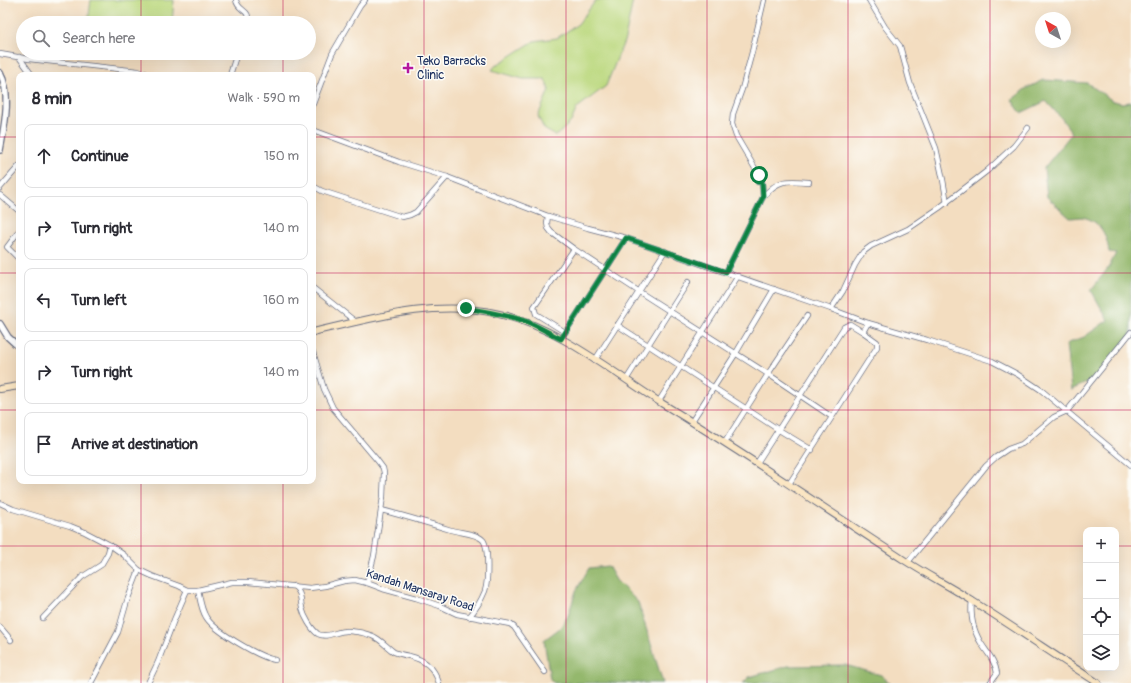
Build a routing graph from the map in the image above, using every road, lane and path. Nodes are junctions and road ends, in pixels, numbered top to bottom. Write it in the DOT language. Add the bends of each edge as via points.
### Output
graph roads {
  1 [pos="236,0"];
  2 [pos="365,0"];
  3 [pos="764,0"];
  4 [pos="869,0"];
  5 [pos="249,16"];
  6 [pos="0,54"];
  7 [pos="16,57"];
  8 [pos="21,60"];
  9 [pos="45,60"];
  10 [pos="235,60"];
  11 [pos="30,72"];
  12 [pos="139,72"];
  13 [pos="231,72"];
  14 [pos="0,73"];
  15 [pos="316,96"];
  16 [pos="1028,128"];
  17 [pos="316,131"];
  18 [pos="0,150"];
  19 [pos="16,169"];
  20 [pos="447,177"];
  21 [pos="809,182"];
  22 [pos="0,188"];
  23 [pos="316,188"];
  24 [pos="0,194"];
  25 [pos="763,197"];
  26 [pos="946,202"];
  27 [pos="16,208"];
  28 [pos="548,216"];
  29 [pos="16,235"];
  30 [pos="626,238"];
  31 [pos="574,249"];
  32 [pos="665,252"];
  33 [pos="16,256"];
  34 [pos="606,270"];
  35 [pos="726,272"];
  36 [pos="738,276"];
  37 [pos="688,282"];
  38 [pos="774,289"];
  39 [pos="316,290"];
  40 [pos="638,292"];
  41 [pos="831,309"];
  42 [pos="670,311"];
  43 [pos="807,316"];
  44 [pos="356,322"];
  45 [pos="868,323"];
  46 [pos="0,324"];
  47 [pos="617,325"];
  48 [pos="316,331"];
  49 [pos="565,332"];
  50 [pos="703,332"];
  51 [pos="863,332"];
  52 [pos="1131,332"];
  53 [pos="561,339"];
  54 [pos="16,344"];
  55 [pos="648,345"];
  56 [pos="736,353"];
  57 [pos="595,360"];
  58 [pos="316,362"];
  59 [pos="681,366"];
  60 [pos="768,374"];
  61 [pos="626,380"];
  62 [pos="16,386"];
  63 [pos="714,387"];
  64 [pos="0,389"];
  65 [pos="800,395"];
  66 [pos="659,401"];
  67 [pos="747,408"];
  68 [pos="1067,410"];
  69 [pos="832,417"];
  70 [pos="692,421"];
  71 [pos="779,430"];
  72 [pos="725,442"];
  73 [pos="812,450"];
  74 [pos="757,463"];
  75 [pos="1131,465"];
  76 [pos="789,484"];
  77 [pos="0,503"];
  78 [pos="381,510"];
  79 [pos="110,545"];
  80 [pos="908,562"];
  81 [pos="139,570"];
  82 [pos="367,582"];
  83 [pos="294,586"];
  84 [pos="187,590"];
  85 [pos="198,590"];
  86 [pos="972,600"];
  87 [pos="469,617"];
  88 [pos="43,618"];
  89 [pos="0,627"];
  90 [pos="11,640"];
  91 [pos="275,660"];
  92 [pos="545,672"];
  93 [pos="91,683"];
  94 [pos="148,683"];
  95 [pos="439,683"];
  96 [pos="990,683"];
  97 [pos="1098,683"];
  1 -- 5 [label="street"];
  2 -- 15 [label="street" via="332,54"];
  3 -- 25 [label="street" via="742,89 732,114 736,136 759,175 758,182 762,182"];
  4 -- 26 [label="street" via="900,46 910,83 936,148 944,180"];
  6 -- 7 [label="street"];
  8 -- 11 [label="street"];
  9 -- 12 [label="street"];
  10 -- 13 [label="street"];
  14 -- 18 [label="street" via="5,89 6,114"];
  16 -- 26 [label="street" via="993,166"];
  17 -- 20 [label="street"];
  19 -- 22 [label="street"];
  20 -- 23 [label="street" via="416,212 402,217"];
  20 -- 28 [label="street"];
  21 -- 25 [label="street" via="789,180 779,183"];
  24 -- 27 [label="street"];
  25 -- 35 [label="street"];
  26 -- 41 [label="street" via="908,229 870,246 863,252"];
  28 -- 30 [label="street"];
  28 -- 31 [label="street" via="547,223 551,232"];
  29 -- 33 [label="street" via="7,247"];
  30 -- 32 [label="street"];
  30 -- 34 [label="street"];
  31 -- 34 [label="street"];
  31 -- 49 [label="street" via="534,307 536,314"];
  32 -- 35 [label="street"];
  32 -- 40 [label="street"];
  34 -- 40 [label="street"];
  34 -- 49 [label="street"];
  35 -- 36 [label="street"];
  36 -- 38 [label="street"];
  36 -- 50 [label="street"];
  37 -- 42 [label="street"];
  38 -- 41 [label="street"];
  38 -- 56 [label="street"];
  39 -- 44 [label="street"];
  40 -- 42 [label="street"];
  40 -- 47 [label="street"];
  41 -- 45 [label="street"];
  42 -- 50 [label="street"];
  42 -- 55 [label="street"];
  43 -- 60 [label="street"];
  44 -- 48 [label="main road"];
  44 -- 53 [label="main road" via="400,313 466,308 499,314 530,324"];
  45 -- 51 [label="street"];
  45 -- 68 [label="street" via="992,361 1017,374"];
  46 -- 54 [label="street"];
  47 -- 55 [label="street"];
  47 -- 57 [label="street"];
  49 -- 53 [label="street"];
  50 -- 56 [label="street"];
  50 -- 59 [label="street"];
  51 -- 65 [label="street" via="850,324 844,327"];
  51 -- 69 [label="street" via="877,342 877,347"];
  52 -- 68 [label="street"];
  53 -- 57 [label="main road"];
  55 -- 59 [label="street"];
  55 -- 61 [label="street"];
  56 -- 60 [label="street"];
  56 -- 63 [label="street"];
  57 -- 61 [label="main road"];
  58 -- 78 [label="street" via="332,408 383,468"];
  59 -- 63 [label="street"];
  59 -- 66 [label="street"];
  60 -- 65 [label="street"];
  60 -- 67 [label="street"];
  61 -- 66 [label="main road"];
  62 -- 64 [label="main road"];
  63 -- 67 [label="street"];
  63 -- 70 [label="street"];
  65 -- 69 [label="street"];
  65 -- 71 [label="street"];
  66 -- 70 [label="main road"];
  67 -- 71 [label="street"];
  67 -- 72 [label="street"];
  68 -- 75 [label="street"];
  68 -- 80 [label="street" via="1049,420 1022,444 996,457"];
  69 -- 73 [label="street"];
  70 -- 72 [label="main road"];
  71 -- 73 [label="street"];
  71 -- 74 [label="street"];
  72 -- 74 [label="main road"];
  73 -- 76 [label="street"];
  74 -- 76 [label="main road"];
  76 -- 80 [label="main road"];
  77 -- 79 [label="street, Kandah Mansaray Road" via="70,526"];
  78 -- 82 [label="street"];
  78 -- 87 [label="street" via="415,518 484,541 487,558 486,589"];
  79 -- 81 [label="street, Kandah Mansaray Road"];
  79 -- 88 [label="street" via="101,565 82,577"];
  80 -- 86 [label="main road"];
  81 -- 84 [label="street, Kandah Mansaray Road"];
  81 -- 93 [label="street" via="118,632"];
  82 -- 83 [label="street, Kandah Mansaray Road" via="344,581 310,588"];
  82 -- 87 [label="street, Kandah Mansaray Road"];
  83 -- 85 [label="street, Kandah Mansaray Road" via="232,582"];
  83 -- 95 [label="street" via="300,593 303,614 319,634 346,631 377,638 396,653 423,661 430,666"];
  84 -- 85 [label="street, Kandah Mansaray Road"];
  84 -- 94 [label="street"];
  85 -- 91 [label="street" via="206,618 213,625 229,637"];
  86 -- 96 [label="street" via="975,632 996,667 996,673"];
  86 -- 97 [label="main road"];
  87 -- 92 [label="street, Kandah Mansaray Road" via="510,624"];
  89 -- 90 [label="street"];
}
